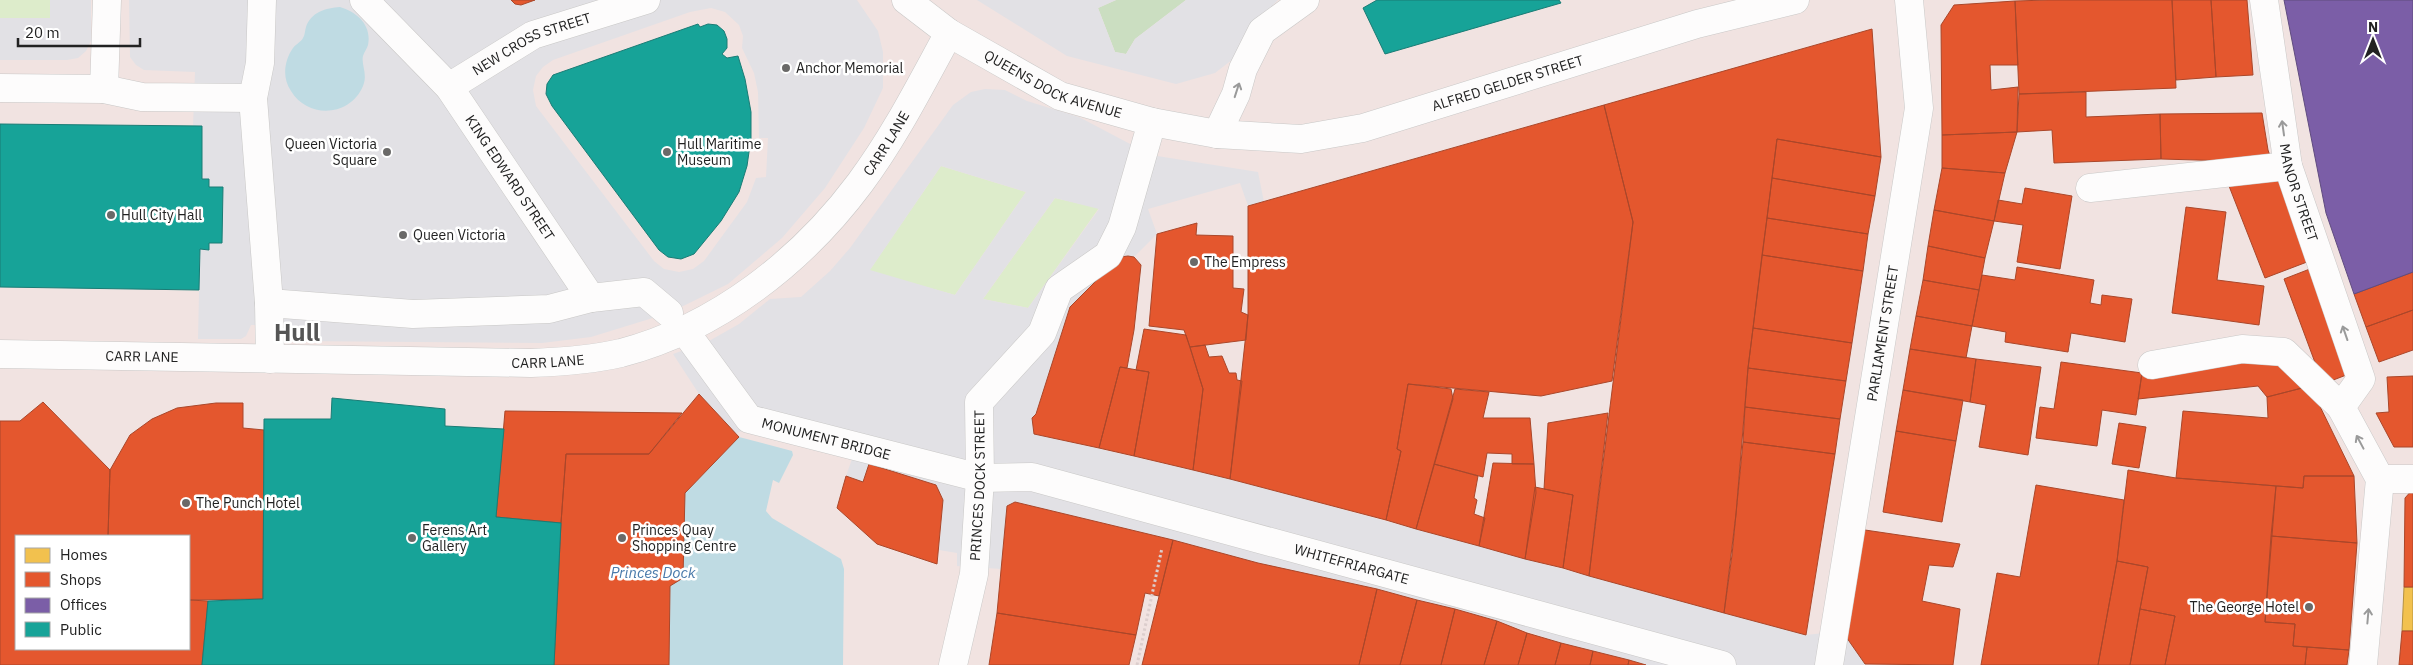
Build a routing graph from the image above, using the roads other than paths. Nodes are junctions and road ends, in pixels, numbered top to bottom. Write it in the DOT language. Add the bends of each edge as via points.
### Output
graph roads {
  1 [pos="107,0"];
  2 [pos="262,0"];
  3 [pos="364,0"];
  4 [pos="646,0"];
  5 [pos="906,0"];
  6 [pos="1305,0"];
  7 [pos="1795,0"];
  8 [pos="1909,0"];
  9 [pos="2264,0"];
  10 [pos="949,33"];
  11 [pos="449,87"];
  12 [pos="0,88"];
  13 [pos="104,89"];
  14 [pos="253,98"];
  15 [pos="1152,122"];
  16 [pos="1217,134"];
  17 [pos="2288,166"];
  18 [pos="2090,188"];
  19 [pos="591,298"];
  20 [pos="269,315"];
  21 [pos="676,321"];
  22 [pos="0,354"];
  23 [pos="270,359"];
  24 [pos="2152,364"];
  25 [pos="2341,407"];
  26 [pos="980,478"];
  27 [pos="2380,479"];
  28 [pos="2413,479"];
  29 [pos="953,665"];
  30 [pos="1722,665"];
  31 [pos="1828,665"];
  32 [pos="2363,665"];
  1 -- 13 [label="street"];
  2 -- 14 [label="street" via="260,62"];
  3 -- 11 [label="street, KING EDWARD STREET"];
  4 -- 11 [label="street, NEW CROSS STREET" via="533,35"];
  5 -- 10 [label="street, QUEENS DOCK AVENUE"];
  16 -- 6 [label="street, one-way" via="1262,31"];
  7 -- 16 [label="street, ALFRED GELDER STREET" via="1697,24 1363,128 1301,139"];
  8 -- 31 [label="street, PARLIAMENT STREET" via="1919,108"];
  17 -- 9 [label="street, MANOR STREET, one-way"];
  10 -- 15 [label="street, QUEENS DOCK AVENUE" via="1060,96"];
  10 -- 21 [label="street, CARR LANE" via="887,143 826,226 774,274 712,316"];
  11 -- 19 [label="street, KING EDWARD STREET"];
  12 -- 13 [label="street"];
  13 -- 14 [label="street" via="142,97"];
  14 -- 20 [label="street"];
  15 -- 16 [label="street, QUEENS DOCK AVENUE"];
  15 -- 26 [label="street, PRINCES DOCK STREET" via="1122,227 1108,255 1059,289 1042,333 979,402"];
  17 -- 18 [label="street"];
  25 -- 17 [label="street, MANOR STREET, one-way" via="2361,379"];
  19 -- 20 [label="street" via="549,309"];
  19 -- 21 [label="street" via="644,292"];
  20 -- 23 [label="street"];
  21 -- 23 [label="street, CARR LANE" via="621,353 577,361"];
  21 -- 26 [label="street, MONUMENT BRIDGE" via="750,419"];
  22 -- 23 [label="street, CARR LANE"];
  24 -- 25 [label="street" via="2242,349 2284,352"];
  27 -- 25 [label="street, one-way"];
  26 -- 29 [label="street, PRINCES DOCK STREET" via="974,574"];
  26 -- 30 [label="street, WHITEFRIARGATE" via="1032,477"];
  27 -- 28 [label="street"];
  32 -- 27 [label="street, one-way"];
}
